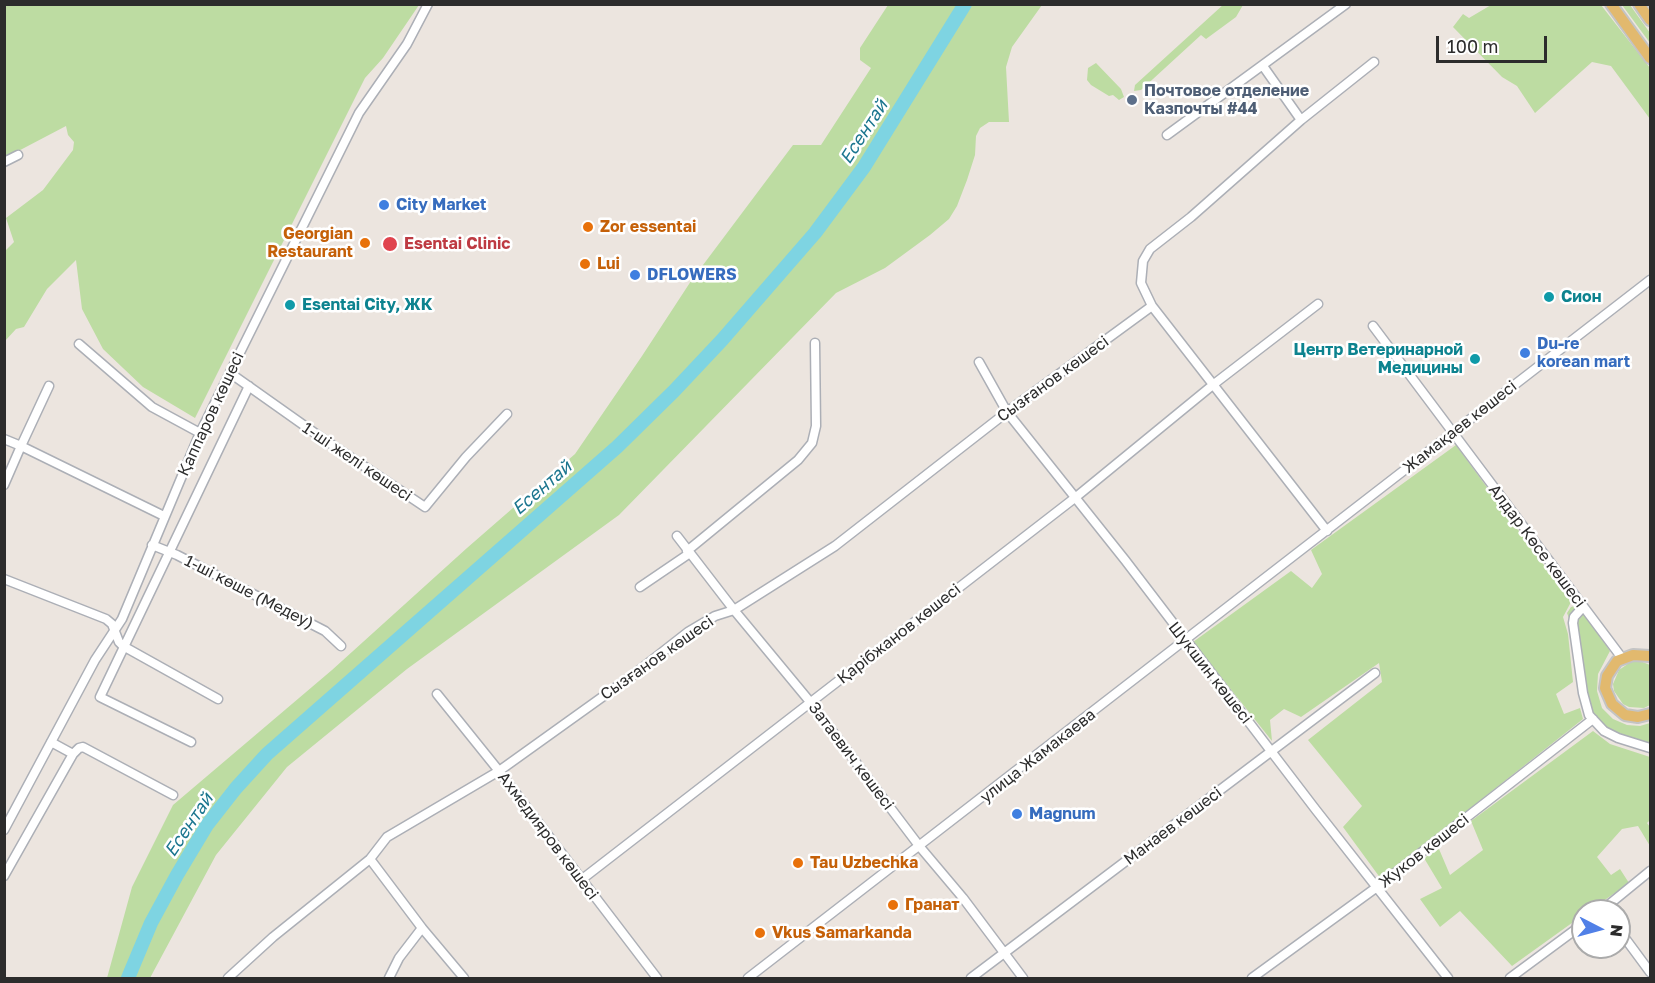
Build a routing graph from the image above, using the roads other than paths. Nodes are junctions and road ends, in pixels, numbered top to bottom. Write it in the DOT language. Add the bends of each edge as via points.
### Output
graph roads {
  1 [pos="428,4"];
  2 [pos="1346,4"];
  3 [pos="1611,4"];
  4 [pos="1641,7"];
  5 [pos="1650,20"];
  6 [pos="1650,58"];
  7 [pos="1374,62"];
  8 [pos="1263,66"];
  9 [pos="1301,120"];
  10 [pos="1167,135"];
  11 [pos="18,155"];
  12 [pos="4,162"];
  13 [pos="1650,280"];
  14 [pos="1318,304"];
  15 [pos="1152,306"];
  16 [pos="1373,326"];
  17 [pos="79,344"];
  18 [pos="815,344"];
  19 [pos="979,362"];
  20 [pos="230,374"];
  21 [pos="1214,384"];
  22 [pos="49,386"];
  23 [pos="249,386"];
  24 [pos="1007,412"];
  25 [pos="507,414"];
  26 [pos="200,433"];
  27 [pos="1452,433"];
  28 [pos="4,439"];
  29 [pos="21,446"];
  30 [pos="4,485"];
  31 [pos="1076,497"];
  32 [pos="164,516"];
  33 [pos="1326,531"];
  34 [pos="677,536"];
  35 [pos="152,545"];
  36 [pos="168,552"];
  37 [pos="688,552"];
  38 [pos="4,579"];
  39 [pos="640,586"];
  40 [pos="1582,607"];
  41 [pos="734,610"];
  42 [pos="115,629"];
  43 [pos="1186,641"];
  44 [pos="123,646"];
  45 [pos="341,646"];
  46 [pos="1650,656"];
  47 [pos="1622,658"];
  48 [pos="1375,673"];
  49 [pos="437,694"];
  50 [pos="218,699"];
  51 [pos="811,703"];
  52 [pos="1650,714"];
  53 [pos="1593,719"];
  54 [pos="51,742"];
  55 [pos="191,742"];
  56 [pos="1650,748"];
  57 [pos="1272,752"];
  58 [pos="73,754"];
  59 [pos="499,771"];
  60 [pos="173,795"];
  61 [pos="4,830"];
  62 [pos="920,847"];
  63 [pos="370,859"];
  64 [pos="1650,871"];
  65 [pos="4,876"];
  66 [pos="581,880"];
  67 [pos="1377,887"];
  68 [pos="1616,899"];
  69 [pos="422,928"];
  70 [pos="1571,933"];
  71 [pos="1631,946"];
  72 [pos="1004,953"];
  73 [pos="1650,972"];
  74 [pos="233,976"];
  75 [pos="389,978"];
  76 [pos="464,978"];
  77 [pos="657,978"];
  78 [pos="748,978"];
  79 [pos="971,978"];
  80 [pos="1023,978"];
  81 [pos="1252,978"];
  82 [pos="1448,978"];
  83 [pos="1510,978"];
  1 -- 20 [label="street, Қаппаров көшесі" via="407,44 359,113"];
  2 -- 8 [label="street"];
  3 -- 6 [label="main road"];
  4 -- 5 [label="main road"];
  7 -- 9 [label="street"];
  8 -- 9 [label="street"];
  8 -- 10 [label="street"];
  9 -- 15 [label="street" via="1150,249 1143,261 1141,283"];
  11 -- 12 [label="street"];
  13 -- 27 [label="street, Жамақаев көшесі"];
  14 -- 21 [label="street, Қарібжанов көшесі"];
  15 -- 21 [label="street"];
  15 -- 24 [label="street, Сызғанов көшесі"];
  16 -- 27 [label="street, Алдар Көсе көшесі"];
  17 -- 26 [label="street" via="152,407"];
  18 -- 37 [label="street" via="816,426 812,444"];
  19 -- 24 [label="street, Шукшин көшесі"];
  20 -- 23 [label="street"];
  20 -- 26 [label="street, Қаппаров көшесі"];
  21 -- 31 [label="street, Қарібжанов көшесі"];
  21 -- 33 [label="street"];
  22 -- 29 [label="street"];
  23 -- 25 [label="street, 1-ші желі көшесі" via="425,507"];
  23 -- 36 [label="street, Қаппаров көшесі"];
  24 -- 31 [label="street, Шукшин көшесі"];
  24 -- 41 [label="street, Сызғанов көшесі" via="835,546"];
  26 -- 32 [label="street, Қаппаров көшесі"];
  27 -- 33 [label="street, Жамақаев көшесі"];
  27 -- 40 [label="street, Алдар Көсе көшесі"];
  28 -- 29 [label="street"];
  29 -- 30 [label="street"];
  29 -- 32 [label="street"];
  31 -- 43 [label="street, Шукшин көшесі"];
  31 -- 51 [label="street, Қарібжанов көшесі"];
  32 -- 35 [label="street, Қаппаров көшесі"];
  33 -- 43 [label="street, улица Жамакаева"];
  34 -- 37 [label="street, Затаевич көшесі"];
  35 -- 36 [label="street, 1-ші көше (Медеу)"];
  35 -- 42 [label="street, Қаппаров көшесі"];
  36 -- 44 [label="street, Қаппаров көшесі"];
  36 -- 45 [label="street, 1-ші көше (Медеу)" via="325,631"];
  37 -- 39 [label="street"];
  37 -- 41 [label="street, Затаевич көшесі"];
  38 -- 42 [label="street" via="106,619"];
  40 -- 47 [label="street, Алдар Көсе көшесі"];
  40 -- 53 [label="street" via="1574,617 1574,631 1586,707"];
  41 -- 51 [label="street, Затаевич көшесі"];
  41 -- 59 [label="street, Сызғанов көшесі" via="688,632"];
  42 -- 44 [label="street"];
  42 -- 54 [label="street, Қаппаров көшесі"];
  43 -- 57 [label="street, Шукшин көшесі"];
  43 -- 62 [label="street, улица Жамакаева"];
  44 -- 50 [label="street"];
  44 -- 55 [label="street, Қаппаров көшесі" via="100,697"];
  46 -- 47 [label="main road"];
  47 -- 52 [label="main road" via="1606,676 1608,699 1624,715"];
  48 -- 57 [label="street, Манаев көшесі"];
  49 -- 59 [label="street, Ахмедияров көшесі"];
  51 -- 62 [label="street, Затаевич көшесі"];
  51 -- 66 [label="street, Қарібжанов көшесі"];
  53 -- 56 [label="street" via="1604,731"];
  53 -- 67 [label="street, Жуков көшесі"];
  54 -- 58 [label="street"];
  54 -- 61 [label="street, Қаппаров көшесі"];
  57 -- 67 [label="street, Шукшин көшесі"];
  57 -- 72 [label="street, Манаев көшесі"];
  58 -- 60 [label="street" via="83,747"];
  58 -- 65 [label="street"];
  59 -- 63 [label="street, Сызғанов көшесі" via="387,837"];
  59 -- 66 [label="street, Ахмедияров көшесі"];
  62 -- 72 [label="street, Затаевич көшесі"];
  62 -- 78 [label="street, улица Жамакаева"];
  63 -- 69 [label="street"];
  63 -- 74 [label="street, Сызғанов көшесі" via="273,937"];
  64 -- 68 [label="street"];
  66 -- 77 [label="street, Ахмедияров көшесі"];
  67 -- 81 [label="street, Жуков көшесі"];
  67 -- 82 [label="street, Шукшин көшесі"];
  69 -- 75 [label="street"];
  69 -- 76 [label="street"];
  70 -- 83 [label="street"];
  71 -- 73 [label="street"];
  72 -- 79 [label="street, Манаев көшесі"];
  72 -- 80 [label="street, Затаевич көшесі"];
}
